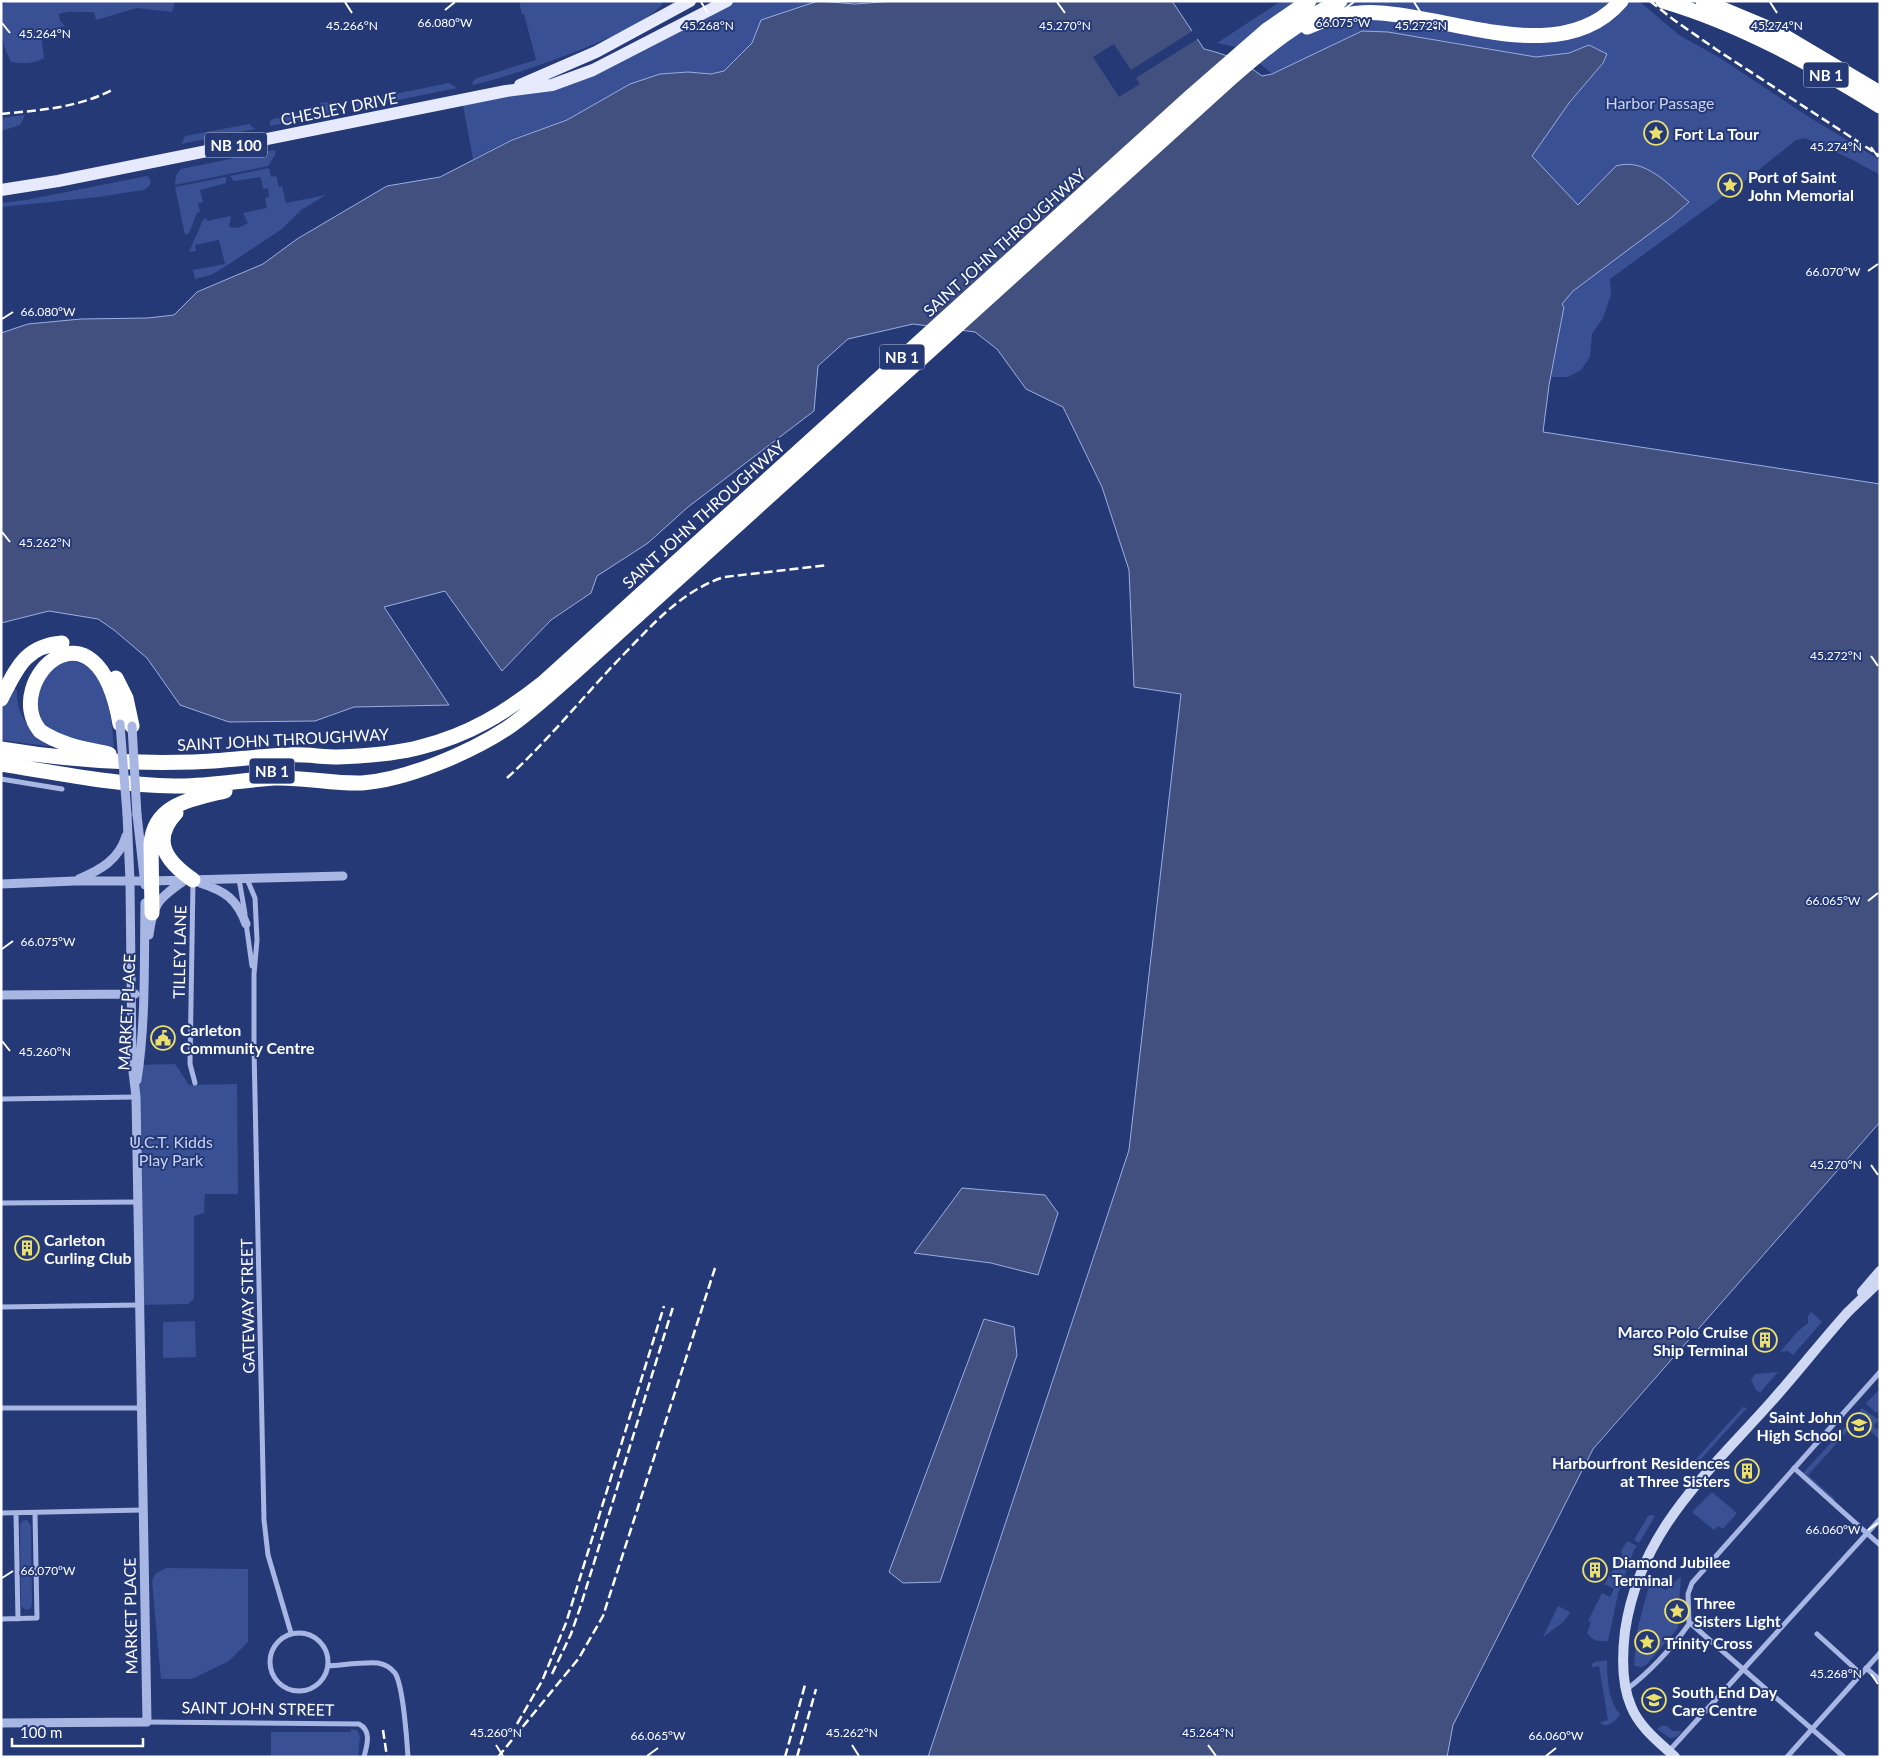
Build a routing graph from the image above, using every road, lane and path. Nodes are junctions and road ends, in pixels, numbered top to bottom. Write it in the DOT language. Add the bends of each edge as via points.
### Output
graph roads {
  1 [pos="727,1"];
  2 [pos="1309,1"];
  3 [pos="1340,1"];
  4 [pos="1622,1"];
  5 [pos="1664,1"];
  6 [pos="1704,1"];
  7 [pos="682,3"];
  8 [pos="687,22"];
  9 [pos="1774,38"];
  10 [pos="1278,39"];
  11 [pos="506,90"];
  12 [pos="1853,90"];
  13 [pos="1880,92"];
  14 [pos="1880,106"];
  15 [pos="1880,111"];
  16 [pos="1,190"];
  17 [pos="1,699"];
  18 [pos="501,723"];
  19 [pos="126,725"];
  20 [pos="1,749"];
  21 [pos="454,756"];
  22 [pos="149,763"];
  23 [pos="1,764"];
  24 [pos="89,778"];
  25 [pos="1,779"];
  26 [pos="338,783"];
  27 [pos="62,789"];
  28 [pos="189,801"];
  29 [pos="127,831"];
  30 [pos="343,876"];
  31 [pos="243,879"];
  32 [pos="189,880"];
  33 [pos="75,881"];
  34 [pos="130,881"];
  35 [pos="148,881"];
  36 [pos="1,884"];
  37 [pos="152,913"];
  38 [pos="246,924"];
  39 [pos="254,974"];
  40 [pos="144,977"];
  41 [pos="130,994"];
  42 [pos="143,994"];
  43 [pos="1,995"];
  44 [pos="195,1083"];
  45 [pos="136,1087"];
  46 [pos="136,1097"];
  47 [pos="1,1099"];
  48 [pos="138,1202"];
  49 [pos="1,1203"];
  50 [pos="1880,1271"];
  51 [pos="1880,1281"];
  52 [pos="139,1306"];
  53 [pos="1,1307"];
  54 [pos="1849,1311"];
  55 [pos="1880,1372"];
  56 [pos="1,1408"];
  57 [pos="141,1408"];
  58 [pos="1794,1468"];
  59 [pos="142,1510"];
  60 [pos="1,1513"];
  61 [pos="16,1513"];
  62 [pos="36,1513"];
  63 [pos="1880,1518"];
  64 [pos="1867,1533"];
  65 [pos="1880,1545"];
  66 [pos="1,1619"];
  67 [pos="18,1619"];
  68 [pos="1689,1622"];
  69 [pos="291,1633"];
  70 [pos="1816,1634"];
  71 [pos="1880,1653"];
  72 [pos="328,1666"];
  73 [pos="1866,1668"];
  74 [pos="1743,1670"];
  75 [pos="1861,1674"];
  76 [pos="1880,1680"];
  77 [pos="1626,1690"];
  78 [pos="147,1722"];
  79 [pos="1,1723"];
  80 [pos="1812,1729"];
  81 [pos="1672,1754"];
  82 [pos="364,1757"];
  83 [pos="408,1757"];
  84 [pos="1787,1757"];
  85 [pos="1844,1757"];
  1 -- 8 [label="main road, CHESLEY DRIVE / NB 100"];
  2 -- 18 [label="highway, SAINT JOHN THROUGHWAY / NB 1" via="1268,30 1190,97 522,700"];
  3 -- 10 [label="highway, SAINT JOHN THROUGHWAY / NB 1"];
  4 -- 10 [label="highway" via="1597,21 1559,35 1531,36 1399,15 1364,13 1321,21"];
  5 -- 9 [label="highway, NB 1"];
  6 -- 9 [label="highway, NB 1"];
  7 -- 8 [label="street"];
  7 -- 11 [label="main road, CHESLEY DRIVE / NB 100" via="596,52"];
  8 -- 11 [label="main road, CHESLEY DRIVE / NB 100" via="584,74 552,85"];
  9 -- 12 [label="highway, NB 1"];
  9 -- 13 [label="highway, NB 1"];
  10 -- 18 [label="highway, SAINT JOHN THROUGHWAY / NB 1" via="1184,120 576,671 530,711"];
  11 -- 16 [label="main road, CHESLEY DRIVE / NB 100"];
  12 -- 14 [label="highway, NB 1"];
  12 -- 15 [label="highway"];
  17 -- 19 [label="highway" via="21,662 31,652 66,643 91,651 113,671 126,698"];
  18 -- 21 [label="highway, SAINT JOHN THROUGHWAY / NB 1"];
  18 -- 22 [label="highway, SAINT JOHN THROUGHWAY / NB 1" via="420,748 383,754 338,757 290,755"];
  19 -- 22 [label="highway" via="108,683 84,658 51,654 31,666 25,675 20,700 24,712 40,731 63,743"];
  19 -- 29 [label="street, MARKET PLACE, bridge"];
  19 -- 35 [label="street, MARKET PLACE, bridge"];
  20 -- 22 [label="highway, SAINT JOHN THROUGHWAY / NB 1" via="85,760"];
  21 -- 24 [label="highway, SAINT JOHN THROUGHWAY / NB 1" via="370,773 282,770 175,779"];
  21 -- 26 [label="highway, SAINT JOHN THROUGHWAY / NB 1" via="417,772 364,782"];
  23 -- 24 [label="highway, SAINT JOHN THROUGHWAY / NB 1"];
  24 -- 26 [label="highway, SAINT JOHN THROUGHWAY / NB 1" via="172,786 282,778"];
  25 -- 27 [label="street"];
  26 -- 28 [label="highway" via="272,783"];
  28 -- 32 [label="highway" via="166,826 163,843 170,861"];
  28 -- 35 [label="highway" via="174,806 155,824"];
  29 -- 33 [label="street" via="124,843 111,861"];
  29 -- 34 [label="street, MARKET PLACE"];
  30 -- 31 [label="street"];
  31 -- 32 [label="street"];
  31 -- 38 [label="street, GATEWAY STREET"];
  31 -- 39 [label="street, GATEWAY STREET" via="255,898 257,940"];
  32 -- 35 [label="street"];
  32 -- 37 [label="street" via="164,896"];
  32 -- 38 [label="street" via="225,893 238,906"];
  32 -- 44 [label="street, TILLEY LANE" via="190,1064"];
  33 -- 34 [label="street"];
  33 -- 36 [label="street"];
  34 -- 35 [label="street"];
  34 -- 41 [label="street, MARKET PLACE"];
  35 -- 37 [label="highway"];
  35 -- 40 [label="street, MARKET PLACE"];
  37 -- 40 [label="street"];
  38 -- 39 [label="street, GATEWAY STREET"];
  39 -- 69 [label="street, GATEWAY STREET" via="264,1520 268,1555"];
  40 -- 42 [label="street, MARKET PLACE"];
  41 -- 42 [label="street"];
  41 -- 43 [label="street"];
  41 -- 45 [label="street, MARKET PLACE"];
  42 -- 45 [label="street, MARKET PLACE"];
  45 -- 46 [label="street, MARKET PLACE"];
  46 -- 47 [label="street"];
  46 -- 48 [label="street, MARKET PLACE"];
  48 -- 49 [label="street"];
  48 -- 52 [label="street, MARKET PLACE"];
  50 -- 54 [label="main road"];
  51 -- 54 [label="main road"];
  52 -- 53 [label="street"];
  52 -- 57 [label="street, MARKET PLACE"];
  54 -- 77 [label="main road" via="1713,1465 1655,1541 1629,1609 1623,1663"];
  55 -- 58 [label="street"];
  56 -- 57 [label="street"];
  57 -- 59 [label="street, MARKET PLACE"];
  58 -- 64 [label="street"];
  58 -- 68 [label="street" via="1692,1583 1688,1594"];
  59 -- 62 [label="street"];
  59 -- 78 [label="street, MARKET PLACE"];
  60 -- 61 [label="street"];
  61 -- 62 [label="street"];
  61 -- 67 [label="street"];
  62 -- 67 [label="street" via="37,1618"];
  63 -- 64 [label="street"];
  64 -- 65 [label="street"];
  64 -- 74 [label="street"];
  66 -- 67 [label="street"];
  68 -- 74 [label="street"];
  68 -- 77 [label="street" via="1648,1673"];
  69 -- 72 [label="street" via="301,1632 318,1640 325,1647"];
  69 -- 72 [label="street" via="275,1644 269,1662 271,1672 283,1687 302,1691 311,1689 325,1676"];
  70 -- 75 [label="street"];
  71 -- 73 [label="street"];
  72 -- 83 [label="street" via="379,1663 395,1673"];
  73 -- 75 [label="street"];
  73 -- 76 [label="street"];
  74 -- 80 [label="street"];
  74 -- 81 [label="street"];
  75 -- 80 [label="street"];
  77 -- 81 [label="main road" via="1637,1718"];
  78 -- 79 [label="street, SAINT JOHN STREET"];
  78 -- 82 [label="street, SAINT JOHN STREET" via="356,1724 364,1727 368,1736"];
  80 -- 84 [label="street"];
  80 -- 85 [label="street"];
}
